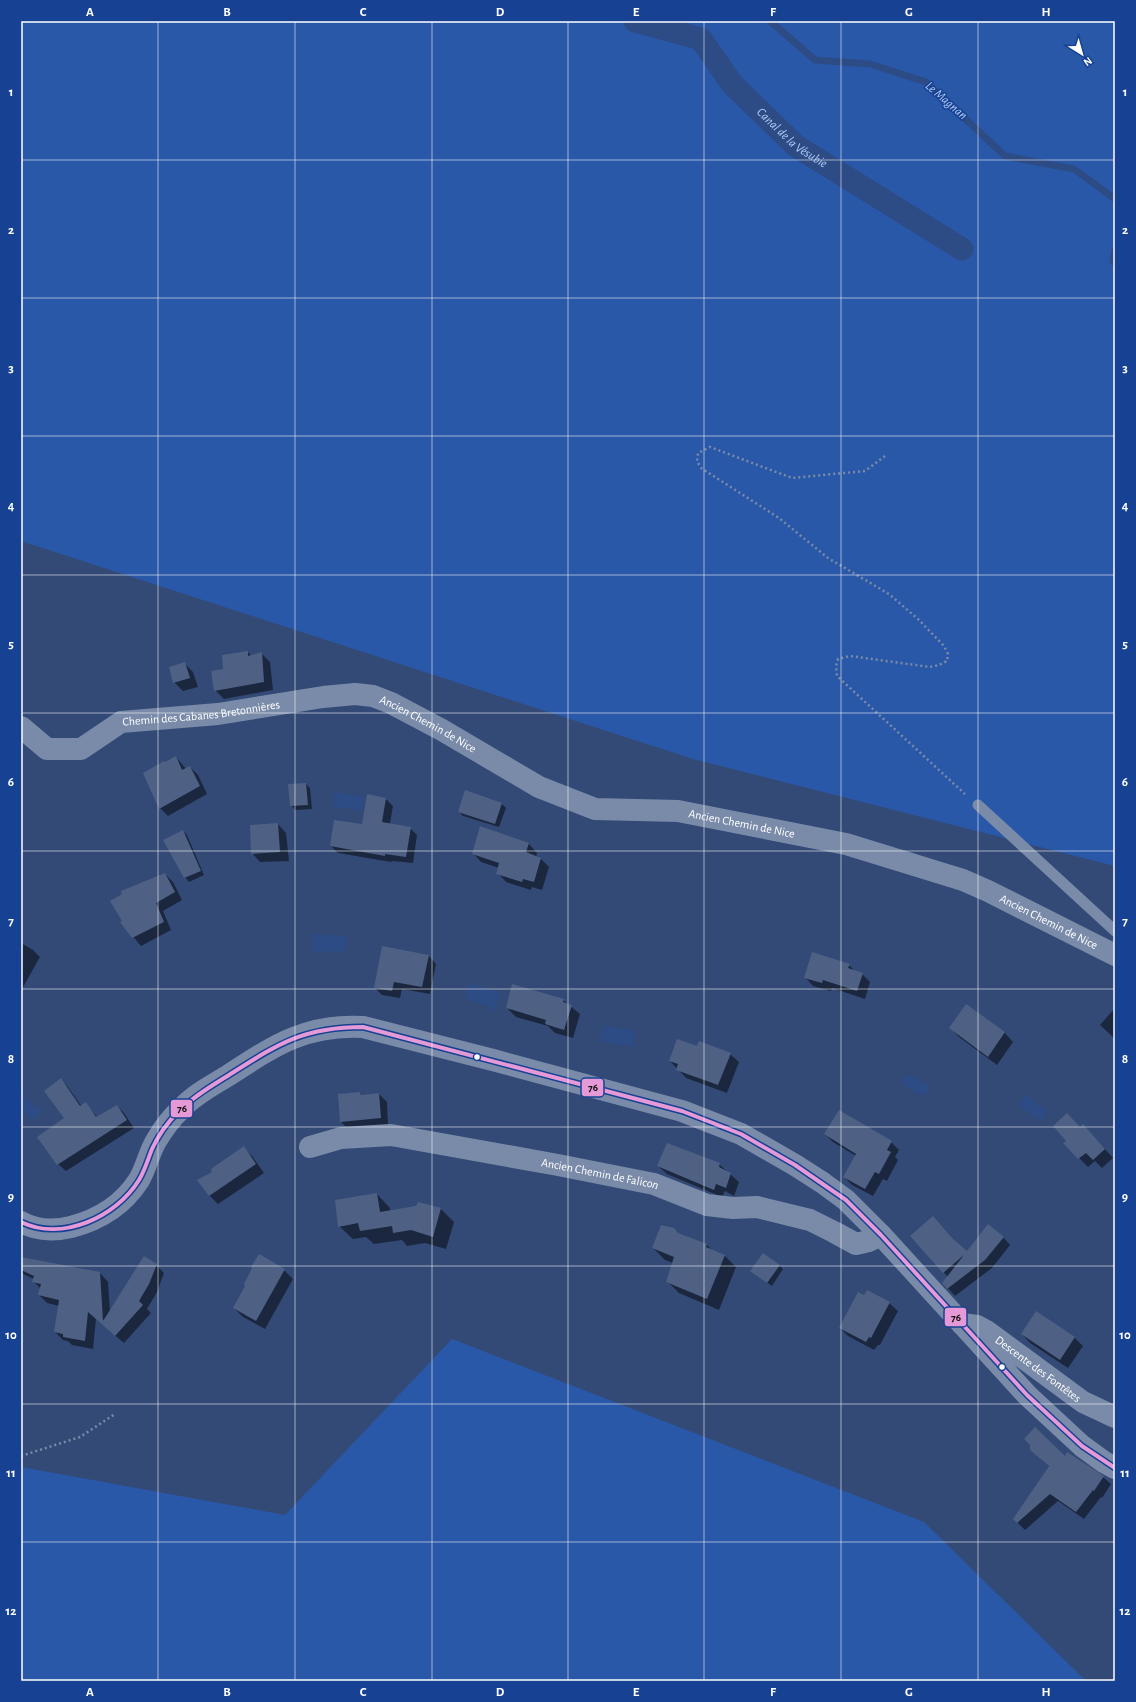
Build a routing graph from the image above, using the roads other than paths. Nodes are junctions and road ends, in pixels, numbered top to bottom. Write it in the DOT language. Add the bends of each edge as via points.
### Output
graph roads {
  1 [pos="373,696"];
  2 [pos="21,728"];
  3 [pos="978,805"];
  4 [pos="1115,931"];
  5 [pos="1115,955"];
  6 [pos="310,1147"];
  7 [pos="21,1222"];
  8 [pos="880,1235"];
  9 [pos="962,1324"];
  10 [pos="1115,1417"];
  11 [pos="1115,1468"];
  1 -- 2 [label="street, Chemin des Cabanes Bretonnières" via="355,694 323,697 218,714 121,722 81,749 47,749"];
  1 -- 5 [label="street, Ancien Chemin de Nice" via="436,727 539,787 595,809 678,811 846,844 963,880"];
  3 -- 4 [label="lane"];
  6 -- 8 [label="street, Ancien Chemin de Falicon" via="341,1138 390,1135 644,1181 707,1205 757,1208 810,1220 856,1244"];
  7 -- 8 [label="street" via="44,1230 55,1230 82,1224 100,1216 118,1204 133,1189 168,1123 197,1095 291,1038 315,1030 342,1026 363,1027 493,1060 700,1118 741,1134 823,1183 846,1200"];
  8 -- 9 [label="street"];
  9 -- 10 [label="street, Descente des Fontêtes" via="977,1326 988,1332 1083,1402"];
  9 -- 11 [label="street" via="1055,1422 1082,1446"];
}
